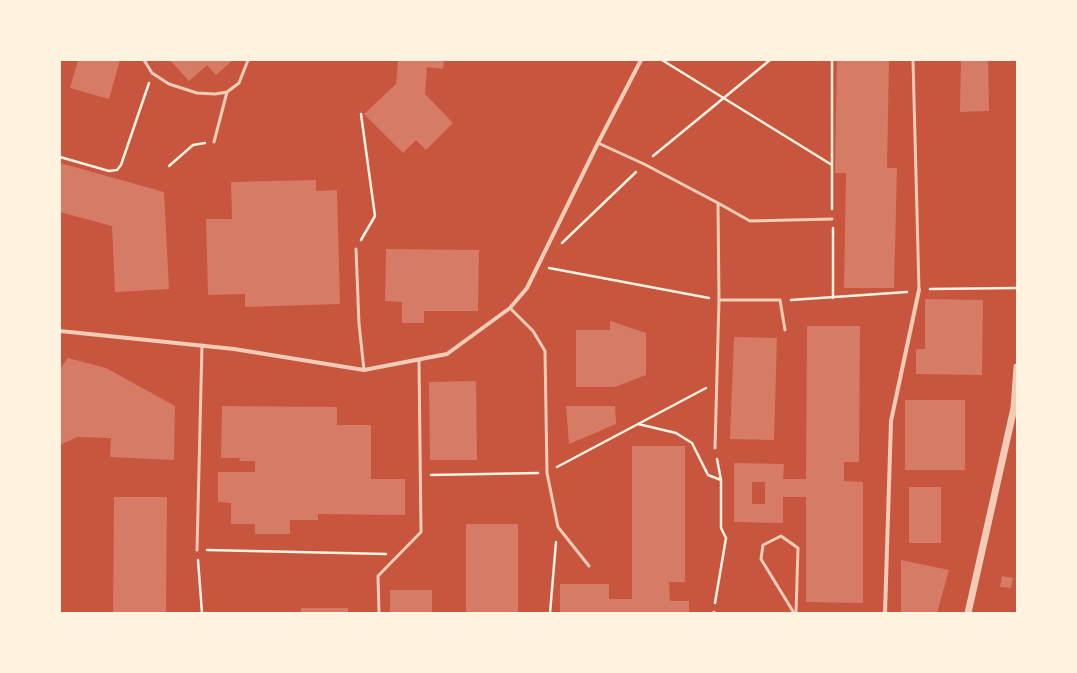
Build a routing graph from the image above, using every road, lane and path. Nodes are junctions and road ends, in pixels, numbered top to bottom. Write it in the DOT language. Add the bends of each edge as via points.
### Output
graph roads {
  1 [pos="144,60"];
  2 [pos="248,60"];
  3 [pos="641,60"];
  4 [pos="662,60"];
  5 [pos="770,60"];
  6 [pos="832,60"];
  7 [pos="913,60"];
  8 [pos="152,73"];
  9 [pos="227,92"];
  10 [pos="724,99"];
  11 [pos="362,114"];
  12 [pos="214,142"];
  13 [pos="598,143"];
  14 [pos="60,157"];
  15 [pos="644,164"];
  16 [pos="832,165"];
  17 [pos="169,166"];
  18 [pos="718,203"];
  19 [pos="832,219"];
  20 [pos="561,244"];
  21 [pos="356,249"];
  22 [pos="539,266"];
  23 [pos="1017,288"];
  24 [pos="919,290"];
  25 [pos="833,298"];
  26 [pos="719,300"];
  27 [pos="780,300"];
  28 [pos="510,308"];
  29 [pos="785,330"];
  30 [pos="60,331"];
  31 [pos="202,345"];
  32 [pos="419,360"];
  33 [pos="1017,367"];
  34 [pos="364,370"];
  35 [pos="717,382"];
  36 [pos="1016,408"];
  37 [pos="638,424"];
  38 [pos="715,448"];
  39 [pos="547,473"];
  40 [pos="421,476"];
  41 [pos="721,480"];
  42 [pos="558,527"];
  43 [pos="197,550"];
  44 [pos="399,554"];
  45 [pos="589,566"];
  46 [pos="714,612"];
  47 [pos="202,613"];
  48 [pos="379,613"];
  49 [pos="550,613"];
  50 [pos="795,613"];
  51 [pos="885,613"];
  52 [pos="968,613"];
  1 -- 8 [label="lane"];
  2 -- 9 [label="lane" via="239,83"];
  3 -- 13 [label="street"];
  4 -- 10 [label="path"];
  5 -- 10 [label="path"];
  6 -- 16 [label="path"];
  7 -- 24 [label="lane"];
  8 -- 9 [label="lane" via="169,84 197,93"];
  8 -- 14 [label="path" via="121,166 117,170 109,171"];
  9 -- 12 [label="lane"];
  10 -- 15 [label="path"];
  10 -- 16 [label="path"];
  11 -- 21 [label="path" via="375,216"];
  12 -- 17 [label="path" via="193,145"];
  13 -- 15 [label="lane"];
  13 -- 22 [label="street"];
  15 -- 18 [label="lane"];
  15 -- 20 [label="path"];
  16 -- 19 [label="path"];
  18 -- 19 [label="lane" via="750,221"];
  18 -- 26 [label="lane"];
  19 -- 25 [label="path"];
  21 -- 34 [label="lane"];
  22 -- 26 [label="path"];
  22 -- 28 [label="street" via="528,288"];
  23 -- 24 [label="path"];
  24 -- 25 [label="path" via="901,294"];
  24 -- 51 [label="street" via="891,421"];
  25 -- 27 [label="path"];
  26 -- 27 [label="lane"];
  26 -- 35 [label="lane"];
  27 -- 29 [label="lane"];
  28 -- 32 [label="street" via="447,354"];
  28 -- 39 [label="lane" via="533,331 545,351"];
  30 -- 31 [label="street"];
  31 -- 34 [label="street"];
  31 -- 43 [label="lane"];
  32 -- 34 [label="street"];
  32 -- 40 [label="lane"];
  33 -- 36 [label="street"];
  35 -- 37 [label="path"];
  35 -- 38 [label="lane"];
  36 -- 52 [label="street"];
  37 -- 39 [label="path"];
  37 -- 41 [label="path" via="676,433 692,443 708,475"];
  38 -- 41 [label="path"];
  39 -- 40 [label="path"];
  39 -- 42 [label="lane"];
  40 -- 44 [label="lane" via="422,532"];
  41 -- 46 [label="path" via="721,528 726,538"];
  42 -- 45 [label="lane"];
  42 -- 49 [label="path"];
  43 -- 44 [label="path"];
  43 -- 47 [label="path"];
  44 -- 48 [label="lane" via="378,576"];
  50 -- 50 [label="lane" via="798,548 781,536 763,546 761,559"];
}
